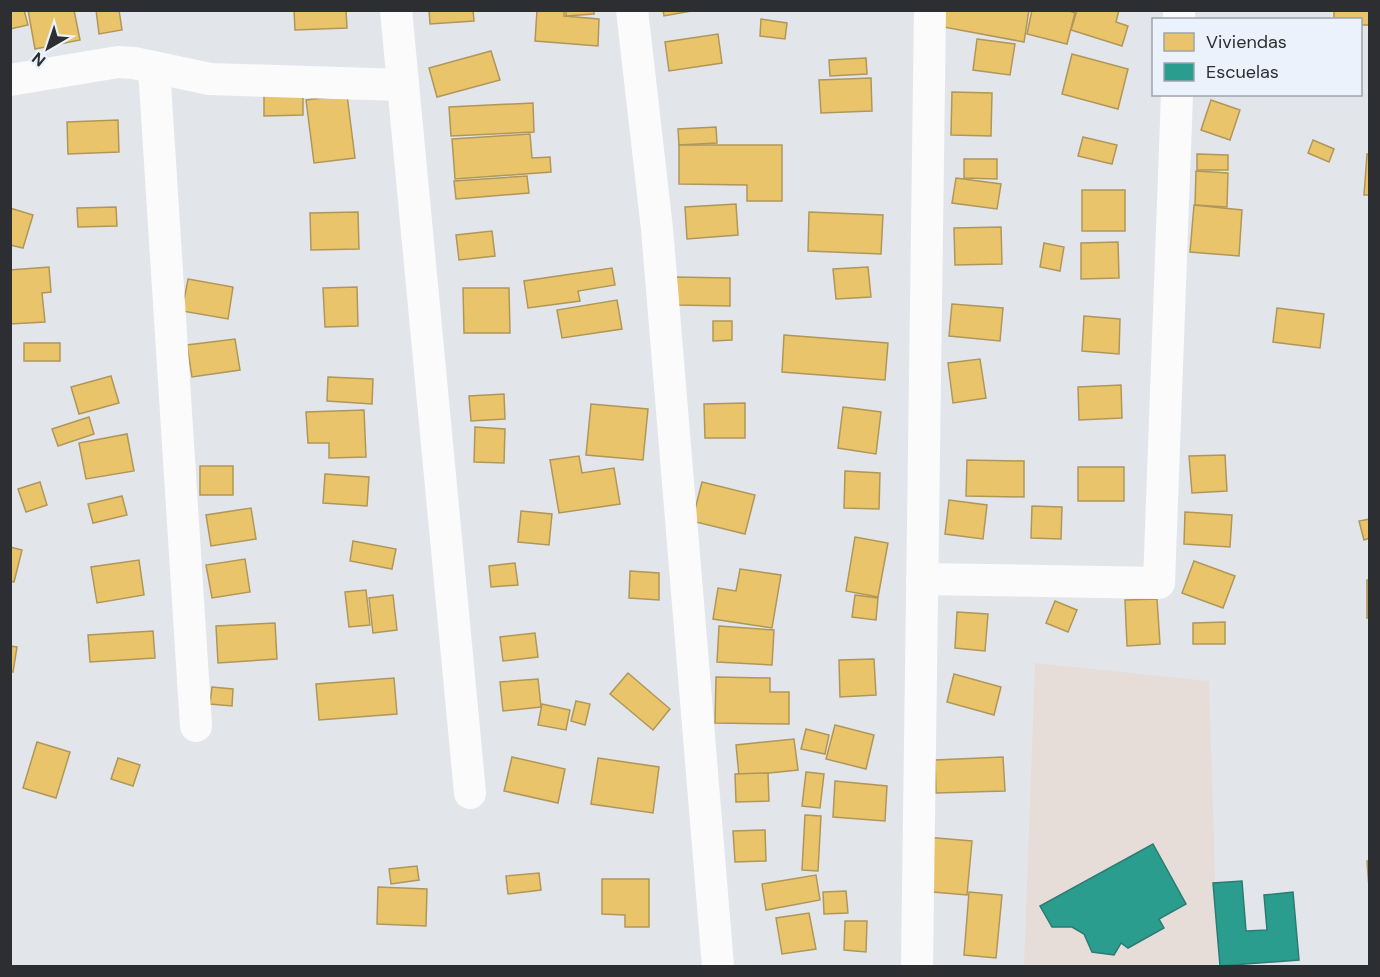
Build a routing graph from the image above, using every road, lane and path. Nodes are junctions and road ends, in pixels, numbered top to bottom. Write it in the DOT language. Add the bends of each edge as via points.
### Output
graph roads {
  1 [pos="396,10"];
  2 [pos="632,10"];
  3 [pos="930,10"];
  4 [pos="154,68"];
  5 [pos="10,80"];
  6 [pos="403,85"];
  7 [pos="1176,96"];
  8 [pos="922,579"];
  9 [pos="196,726"];
  10 [pos="470,793"];
  11 [pos="717,966"];
  12 [pos="917,966"];
  1 -- 6 [label="street"];
  2 -- 11 [label="street" via="657,229"];
  3 -- 8 [label="street"];
  4 -- 5 [label="street" via="118,62"];
  4 -- 6 [label="street" via="210,79"];
  4 -- 9 [label="street"];
  6 -- 10 [label="street"];
  7 -- 8 [label="street" via="1159,583"];
  8 -- 12 [label="street"];
}
